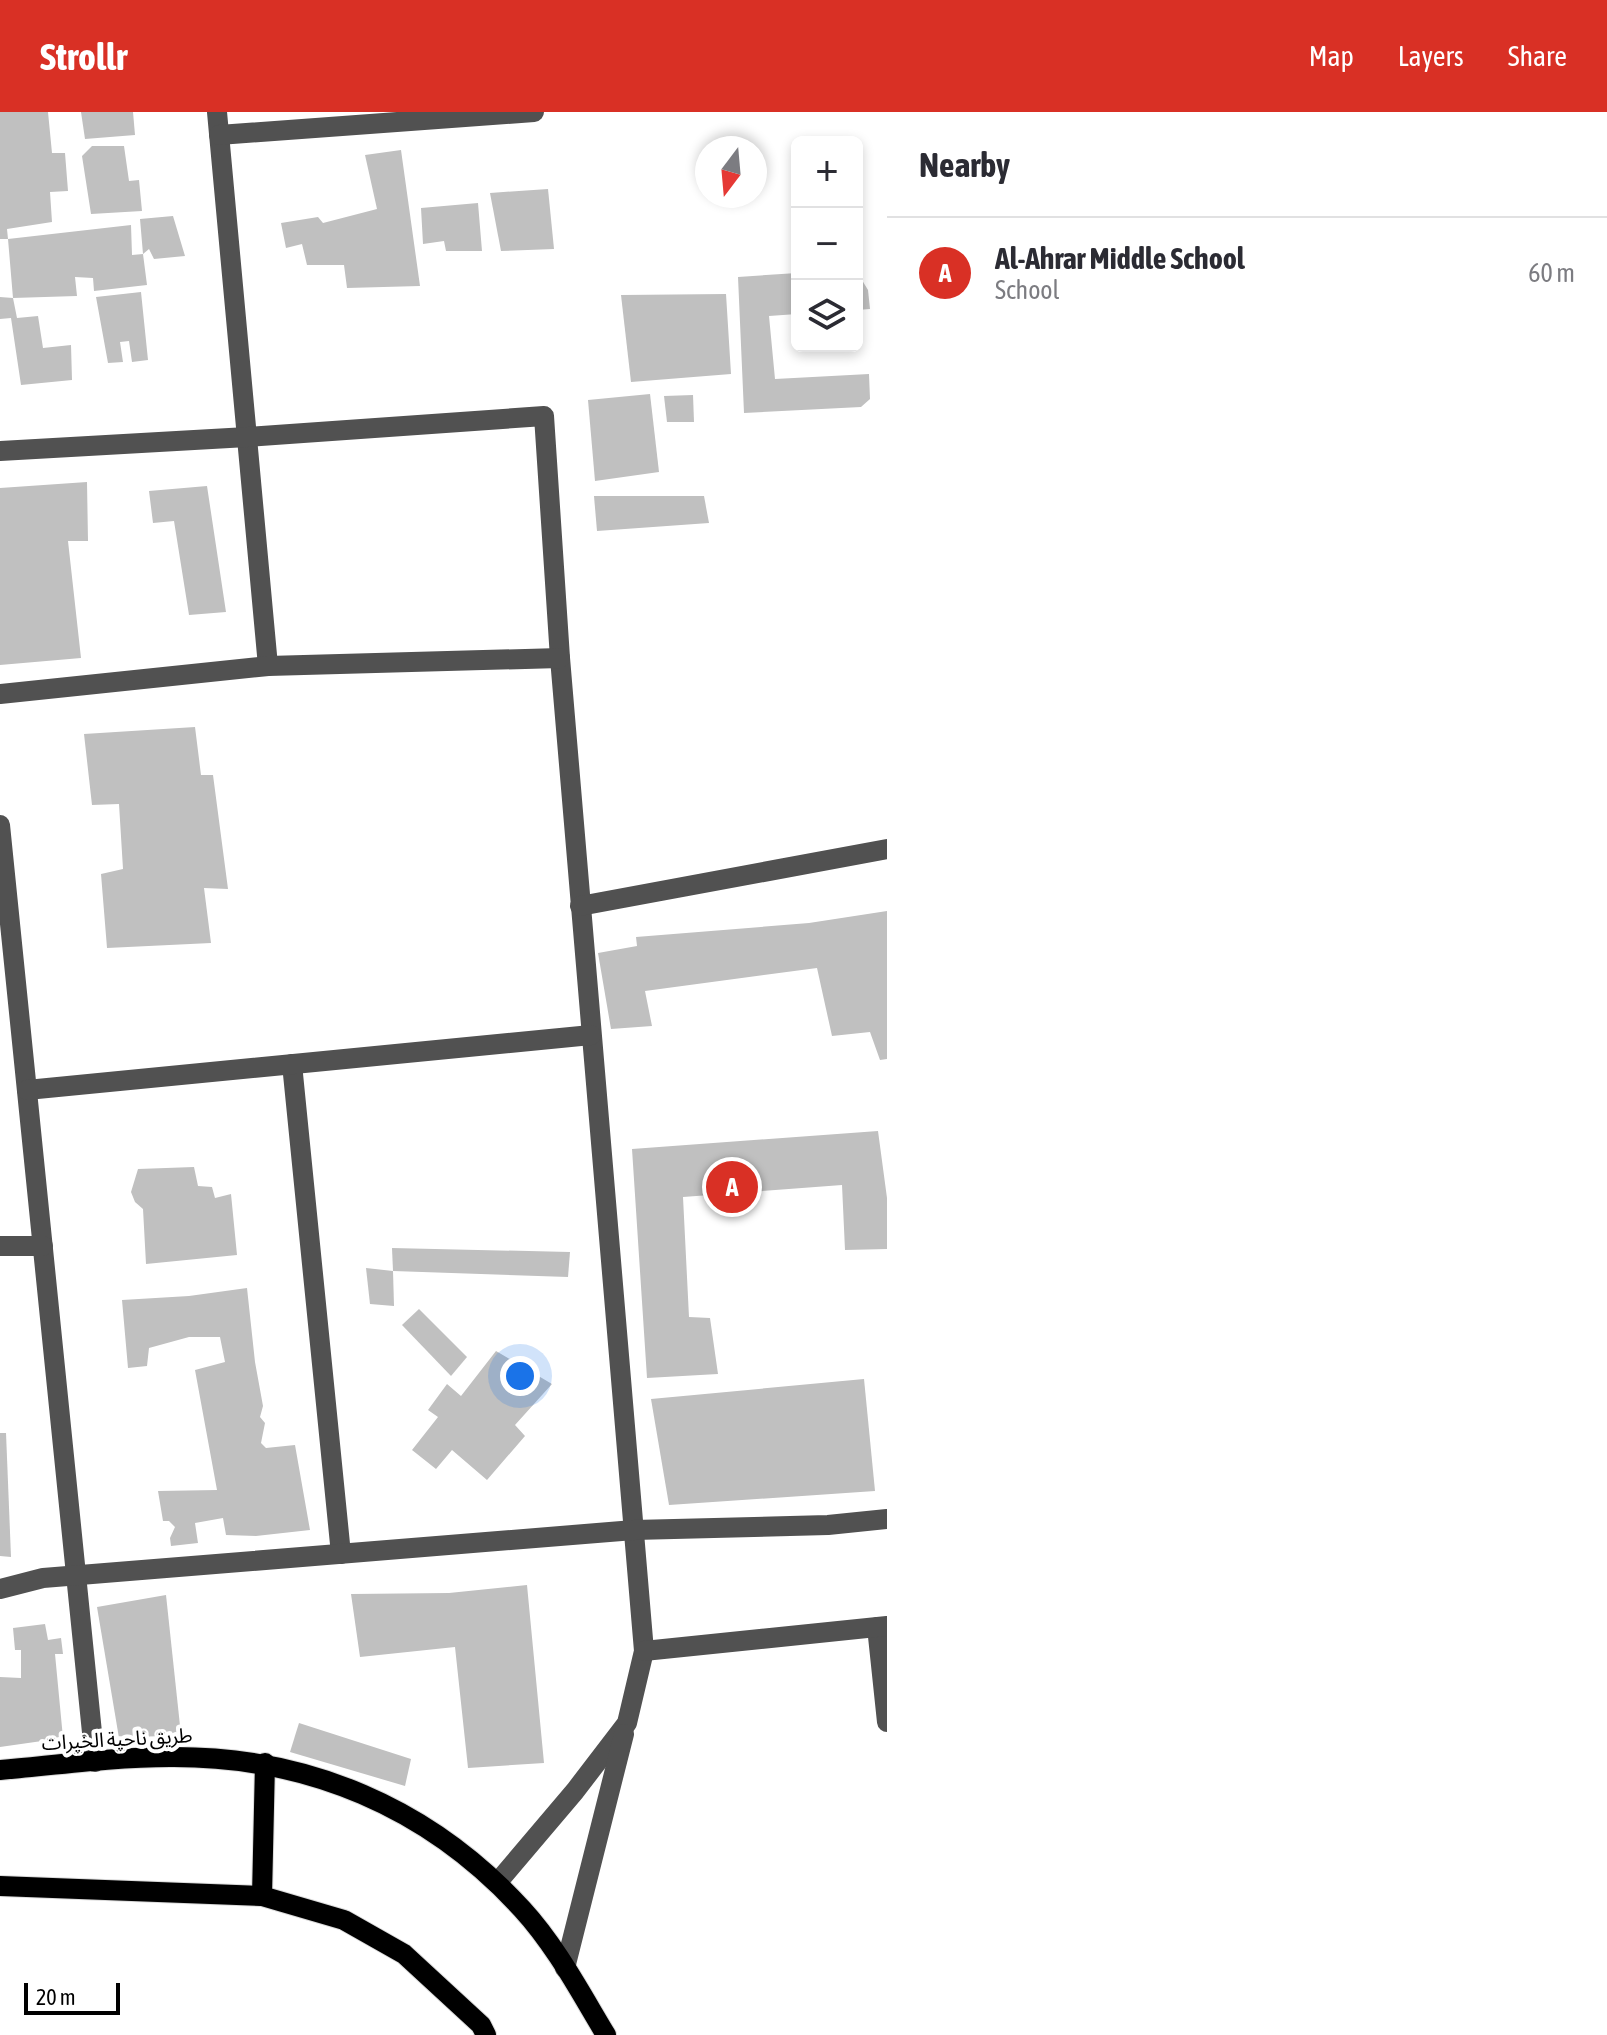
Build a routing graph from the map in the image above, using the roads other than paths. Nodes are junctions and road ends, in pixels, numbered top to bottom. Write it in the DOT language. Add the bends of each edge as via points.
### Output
graph roads {
  1 [pos="217,112"];
  2 [pos="534,112"];
  3 [pos="219,135"];
  4 [pos="247,437"];
  5 [pos="0,451"];
  6 [pos="560,658"];
  7 [pos="268,666"];
  8 [pos="0,694"];
  9 [pos="0,825"];
  10 [pos="887,849"];
  11 [pos="580,906"];
  12 [pos="5,926"];
  13 [pos="591,1035"];
  14 [pos="292,1064"];
  15 [pos="27,1090"];
  16 [pos="0,1246"];
  17 [pos="43,1246"];
  18 [pos="887,1519"];
  19 [pos="634,1530"];
  20 [pos="341,1554"];
  21 [pos="76,1575"];
  22 [pos="0,1589"];
  23 [pos="882,1626"];
  24 [pos="644,1651"];
  25 [pos="887,1722"];
  26 [pos="627,1723"];
  27 [pos="95,1762"];
  28 [pos="265,1763"];
  29 [pos="0,1770"];
  30 [pos="497,1883"];
  31 [pos="0,1886"];
  32 [pos="262,1896"];
  33 [pos="565,1968"];
  34 [pos="486,2035"];
  35 [pos="606,2035"];
  1 -- 3 [label="street"];
  2 -- 3 [label="street"];
  3 -- 4 [label="street"];
  4 -- 5 [label="street"];
  4 -- 6 [label="street" via="544,416"];
  4 -- 7 [label="street"];
  6 -- 7 [label="street"];
  6 -- 11 [label="street"];
  7 -- 8 [label="street"];
  9 -- 12 [label="street"];
  10 -- 11 [label="street"];
  11 -- 13 [label="street"];
  12 -- 15 [label="street"];
  13 -- 14 [label="street"];
  13 -- 19 [label="street"];
  14 -- 15 [label="street"];
  14 -- 20 [label="street"];
  15 -- 17 [label="street"];
  16 -- 17 [label="street"];
  17 -- 21 [label="street"];
  18 -- 19 [label="street"];
  19 -- 20 [label="street"];
  19 -- 24 [label="street"];
  20 -- 21 [label="street"];
  21 -- 22 [label="street"];
  21 -- 27 [label="street"];
  23 -- 24 [label="street"];
  23 -- 25 [label="street"];
  24 -- 26 [label="street"];
  26 -- 30 [label="street"];
  26 -- 33 [label="street"];
  27 -- 28 [label="main road, طريق ناحية الخيرات" via="170,1757"];
  27 -- 29 [label="main road, طريق ناحية الخيرات"];
  28 -- 30 [label="main road, طريق ناحية الخيرات" via="337,1784 406,1815"];
  28 -- 32 [label="main road"];
  30 -- 33 [label="main road, طريق ناحية الخيرات"];
  31 -- 32 [label="main road"];
  32 -- 34 [label="main road" via="344,1920 404,1954"];
  33 -- 35 [label="main road, طريق ناحية الخيرات"];
}
